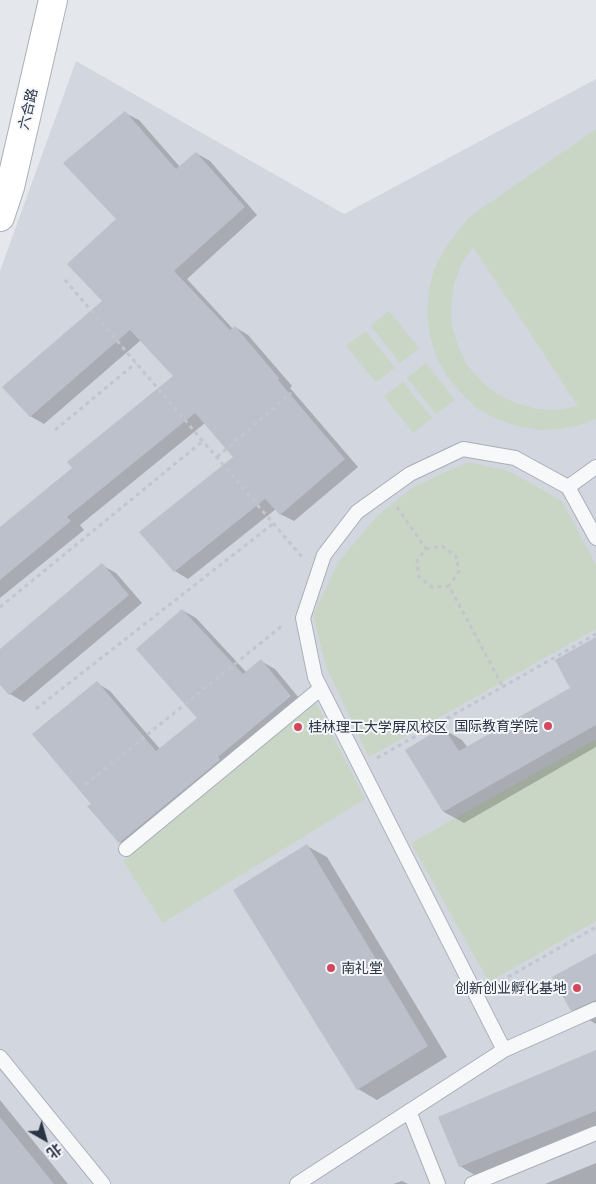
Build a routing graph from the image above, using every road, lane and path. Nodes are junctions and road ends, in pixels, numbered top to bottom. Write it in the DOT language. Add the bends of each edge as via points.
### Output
graph roads {
  1 [pos="53,0"];
  2 [pos="0,217"];
  3 [pos="65,280"];
  4 [pos="136,363"];
  5 [pos="291,393"];
  6 [pos="55,430"];
  7 [pos="203,441"];
  8 [pos="217,457"];
  9 [pos="596,468"];
  10 [pos="568,486"];
  11 [pos="397,506"];
  12 [pos="274,524"];
  13 [pos="596,538"];
  14 [pos="426,549"];
  15 [pos="317,574"];
  16 [pos="449,586"];
  17 [pos="0,607"];
  18 [pos="303,618"];
  19 [pos="596,634"];
  20 [pos="503,687"];
  21 [pos="320,689"];
  22 [pos="36,709"];
  23 [pos="370,762"];
  24 [pos="85,785"];
  25 [pos="126,849"];
  26 [pos="596,927"];
  27 [pos="476,995"];
  28 [pos="596,1009"];
  29 [pos="504,1050"];
  30 [pos="0,1057"];
  31 [pos="409,1111"];
  32 [pos="596,1133"];
  33 [pos="103,1184"];
  34 [pos="297,1184"];
  35 [pos="438,1184"];
  36 [pos="472,1184"];
  1 -- 2 [label="street, 六合路" via="10,187"];
  3 -- 4 [label="path"];
  4 -- 6 [label="path"];
  4 -- 7 [label="path"];
  5 -- 8 [label="path"];
  7 -- 8 [label="path"];
  7 -- 17 [label="path"];
  8 -- 12 [label="path"];
  9 -- 10 [label="lane"];
  10 -- 13 [label="lane"];
  10 -- 15 [label="lane" via="515,458 463,449 410,474 357,512 324,555"];
  11 -- 14 [label="path"];
  12 -- 15 [label="path"];
  12 -- 22 [label="path"];
  14 -- 16 [label="path" via="417,561 419,577 432,586"];
  14 -- 16 [label="path" via="442,546 456,556 459,571"];
  15 -- 18 [label="lane"];
  16 -- 20 [label="path"];
  18 -- 21 [label="lane" via="314,677"];
  18 -- 24 [label="path" via="282,625"];
  19 -- 20 [label="path"];
  20 -- 23 [label="path"];
  21 -- 25 [label="lane"];
  21 -- 27 [label="lane"];
  26 -- 27 [label="path"];
  27 -- 29 [label="lane"];
  28 -- 29 [label="lane"];
  29 -- 31 [label="lane"];
  30 -- 33 [label="lane"];
  31 -- 34 [label="lane"];
  31 -- 35 [label="lane"];
  32 -- 36 [label="lane"];
}
